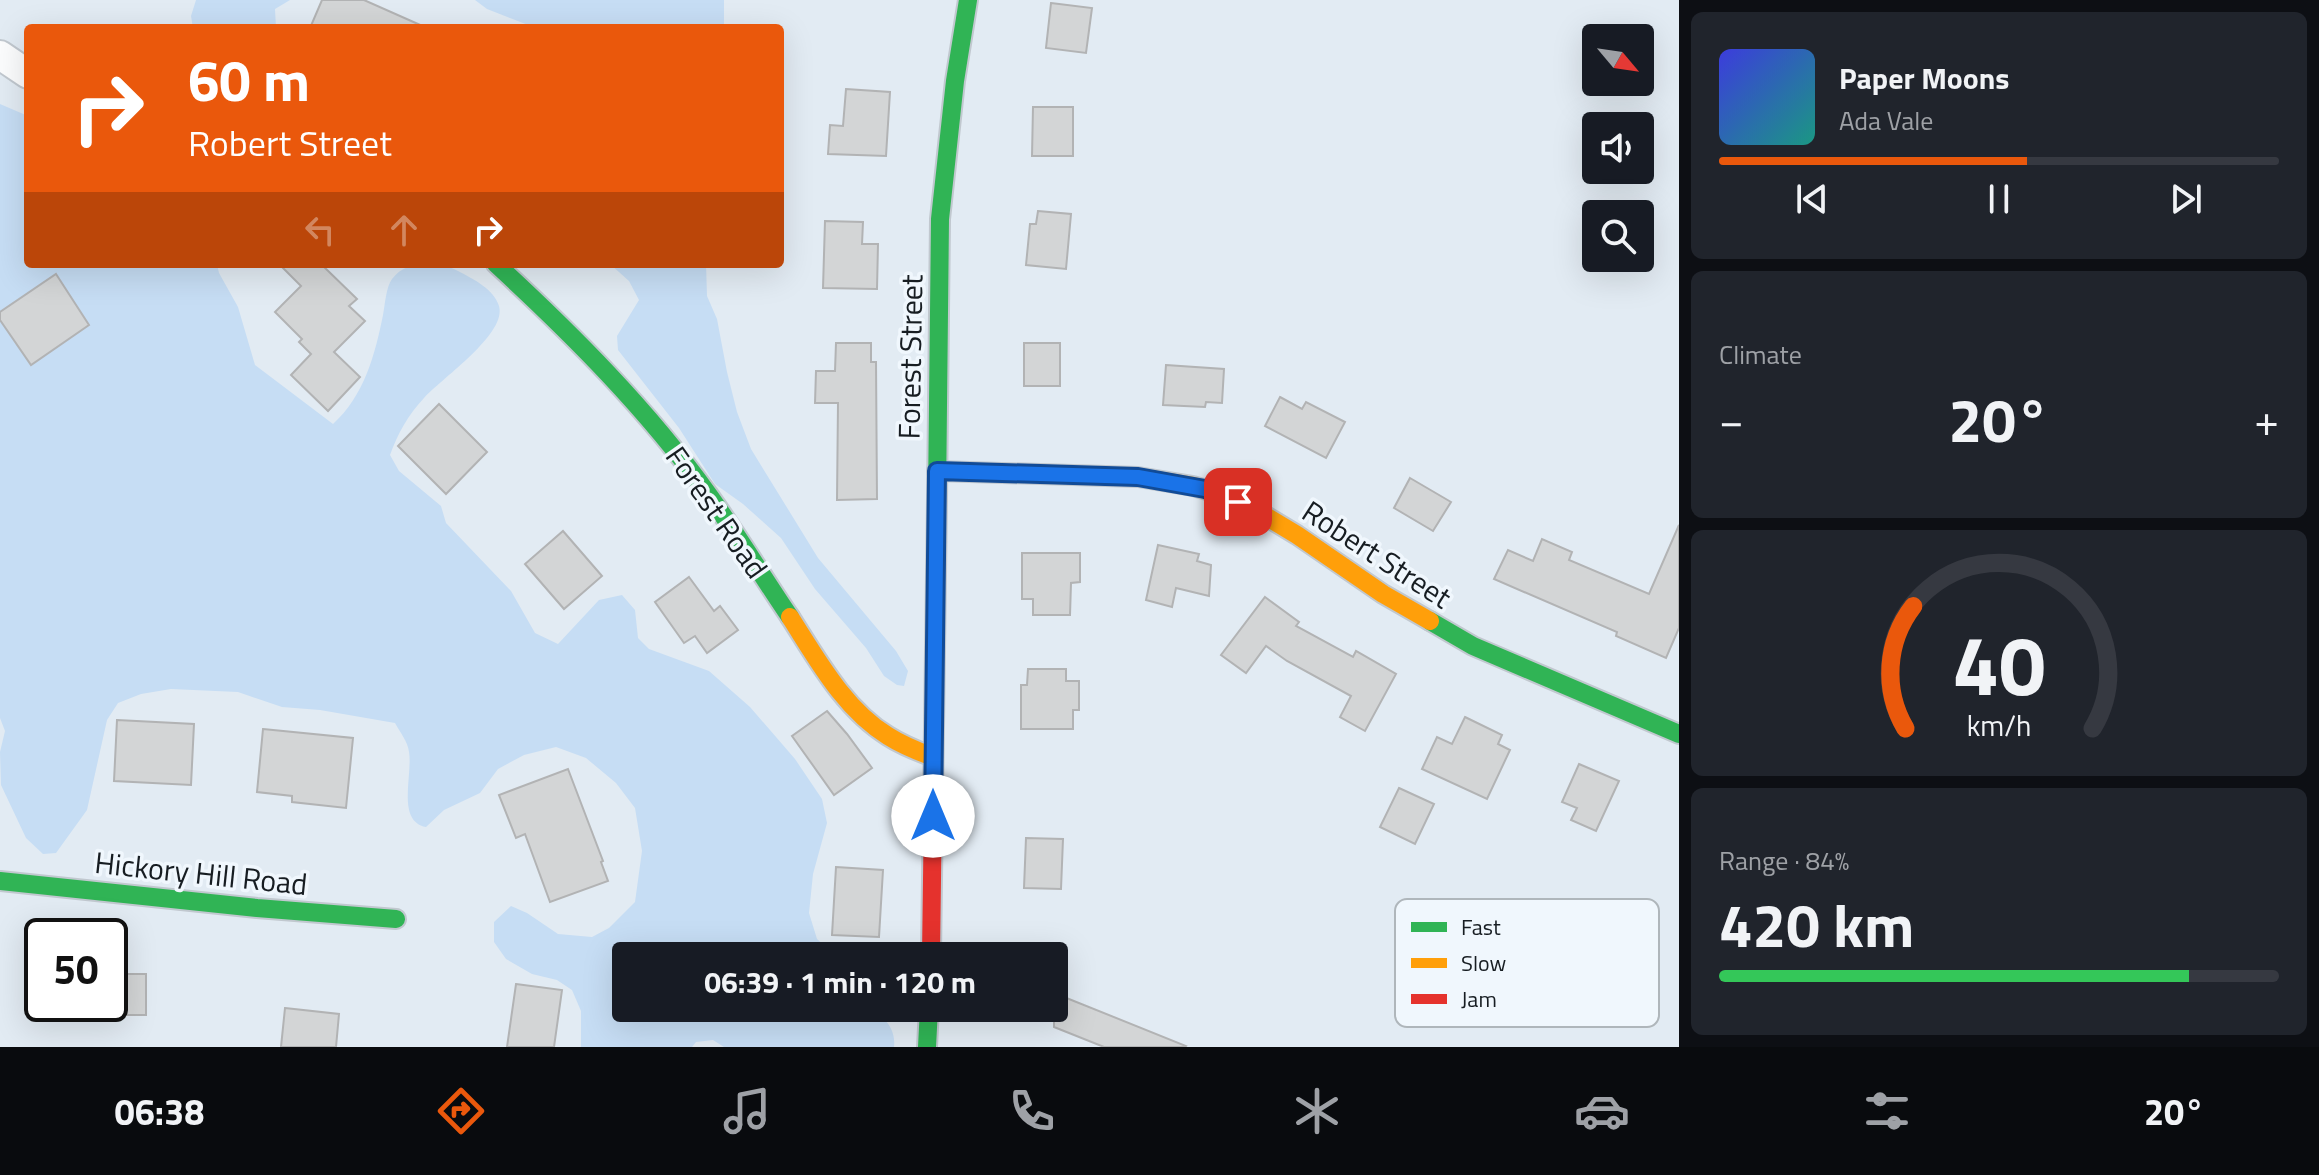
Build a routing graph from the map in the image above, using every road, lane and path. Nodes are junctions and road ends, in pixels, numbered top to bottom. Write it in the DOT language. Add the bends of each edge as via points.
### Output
graph roads {
  1 [pos="968,0"];
  2 [pos="0,55"];
  3 [pos="24,71"];
  4 [pos="500,268"];
  5 [pos="937,471"];
  6 [pos="1679,734"];
  7 [pos="933,757"];
  8 [pos="0,881"];
  9 [pos="396,919"];
  10 [pos="931,942"];
  11 [pos="928,1022"];
  12 [pos="927,1047"];
  1 -- 5 [label="street, Forest Street" via="940,219"];
  2 -- 3 [label="street"];
  4 -- 7 [label="street, Forest Road" via="560,323 663,436 852,706 890,740"];
  5 -- 6 [label="street, Robert Street" via="1138,477 1217,493 1259,512 1473,646"];
  5 -- 7 [label="street, Forest Street"];
  7 -- 10 [label="street, Forest Street"];
  8 -- 9 [label="street, Hickory Hill Road"];
  11 -- 12 [label="street"];
}
